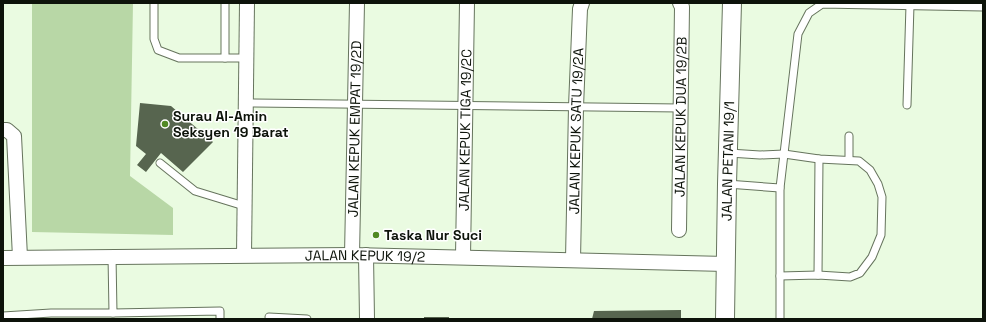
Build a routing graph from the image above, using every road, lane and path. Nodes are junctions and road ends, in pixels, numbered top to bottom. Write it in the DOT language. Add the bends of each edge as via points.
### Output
graph roads {
  1 [pos="154,3"];
  2 [pos="225,3"];
  3 [pos="247,3"];
  4 [pos="357,3"];
  5 [pos="467,3"];
  6 [pos="582,3"];
  7 [pos="680,3"];
  8 [pos="732,3"];
  9 [pos="910,5"];
  10 [pos="983,7"];
  11 [pos="225,58"];
  12 [pos="246,58"];
  13 [pos="246,103"];
  14 [pos="355,104"];
  15 [pos="907,105"];
  16 [pos="466,106"];
  17 [pos="576,107"];
  18 [pos="680,108"];
  19 [pos="3,130"];
  20 [pos="849,136"];
  21 [pos="729,153"];
  22 [pos="784,154"];
  23 [pos="819,159"];
  24 [pos="849,160"];
  25 [pos="160,163"];
  26 [pos="727,184"];
  27 [pos="780,188"];
  28 [pos="244,206"];
  29 [pos="680,230"];
  30 [pos="244,255"];
  31 [pos="359,255"];
  32 [pos="112,256"];
  33 [pos="20,257"];
  34 [pos="463,257"];
  35 [pos="3,258"];
  36 [pos="573,260"];
  37 [pos="726,264"];
  38 [pos="780,276"];
  39 [pos="818,276"];
  40 [pos="113,313"];
  41 [pos="187,315"];
  42 [pos="3,316"];
  43 [pos="51,316"];
  44 [pos="269,317"];
  45 [pos="220,319"];
  46 [pos="307,319"];
  47 [pos="367,319"];
  48 [pos="726,319"];
  49 [pos="780,319"];
  1 -- 11 [label="lane" via="154,39 158,50 179,58"];
  2 -- 11 [label="lane"];
  3 -- 12 [label="street"];
  4 -- 14 [label="street, JALAN KEPUK EMPAT 19/2D"];
  5 -- 16 [label="street, JALAN KEPUK TIGA 19/2C"];
  6 -- 17 [label="street, JALAN KEPUK SATU 19/2A"];
  7 -- 18 [label="street, JALAN KEPUK DUA 19/2B"];
  8 -- 21 [label="street, JALAN PETANI 19/1"];
  9 -- 10 [label="lane"];
  9 -- 15 [label="lane"];
  9 -- 22 [label="lane" via="822,4 808,13 798,34"];
  11 -- 12 [label="lane"];
  12 -- 13 [label="street"];
  13 -- 14 [label="lane"];
  13 -- 28 [label="street"];
  14 -- 16 [label="lane"];
  14 -- 31 [label="street, JALAN KEPUK EMPAT 19/2D"];
  16 -- 17 [label="lane"];
  16 -- 34 [label="street, JALAN KEPUK TIGA 19/2C"];
  17 -- 18 [label="lane"];
  17 -- 36 [label="street, JALAN KEPUK SATU 19/2A"];
  18 -- 29 [label="street, JALAN KEPUK DUA 19/2B"];
  19 -- 33 [label="street" via="8,130 14,136"];
  20 -- 24 [label="lane"];
  21 -- 22 [label="lane"];
  21 -- 26 [label="street, JALAN PETANI 19/1"];
  22 -- 23 [label="lane"];
  22 -- 27 [label="lane"];
  23 -- 24 [label="lane"];
  23 -- 39 [label="lane"];
  24 -- 39 [label="lane" via="859,161 870,170 878,184 882,196 881,235 872,257 860,273 850,277"];
  25 -- 28 [label="lane" via="196,191"];
  26 -- 27 [label="lane"];
  26 -- 37 [label="street, JALAN PETANI 19/1"];
  27 -- 38 [label="lane"];
  28 -- 30 [label="street"];
  30 -- 31 [label="street, JALAN KEPUK 19/2"];
  30 -- 32 [label="street, JALAN KEPUK 19/2"];
  31 -- 34 [label="street, JALAN KEPUK 19/2"];
  31 -- 47 [label="street, JALAN KEPUK EMPAT 19/2D"];
  32 -- 33 [label="street, JALAN KEPUK 19/2"];
  32 -- 40 [label="lane"];
  33 -- 35 [label="street, JALAN KEPUK 19/2"];
  34 -- 36 [label="street, JALAN KEPUK 19/2"];
  36 -- 37 [label="street, JALAN KEPUK 19/2"];
  37 -- 48 [label="street, JALAN PETANI 19/1"];
  38 -- 39 [label="lane"];
  38 -- 49 [label="lane"];
  40 -- 41 [label="lane"];
  40 -- 43 [label="lane"];
  41 -- 45 [label="lane" via="220,311"];
  42 -- 43 [label="lane"];
  44 -- 46 [label="lane"];
}
